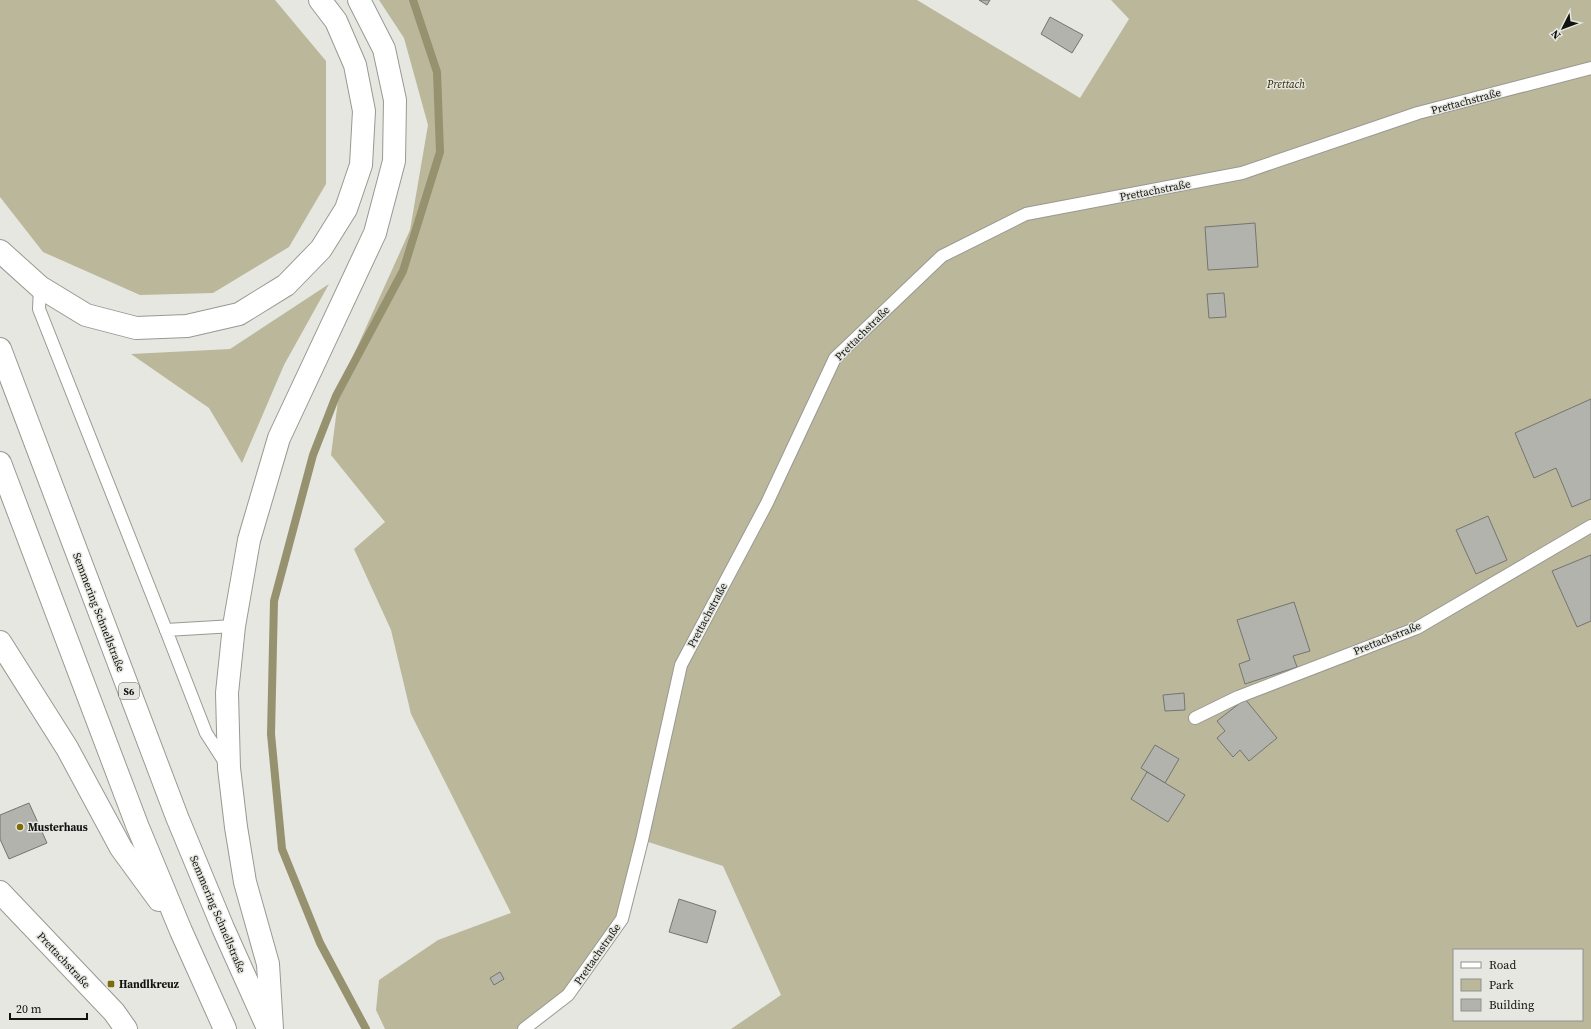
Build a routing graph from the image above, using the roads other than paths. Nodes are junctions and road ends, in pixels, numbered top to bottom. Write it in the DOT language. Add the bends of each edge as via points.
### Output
graph roads {
  1 [pos="320,0"];
  2 [pos="359,0"];
  3 [pos="1591,68"];
  4 [pos="0,251"];
  5 [pos="40,287"];
  6 [pos="0,349"];
  7 [pos="0,463"];
  8 [pos="1591,526"];
  9 [pos="234,626"];
  10 [pos="166,630"];
  11 [pos="0,642"];
  12 [pos="1195,718"];
  13 [pos="229,768"];
  14 [pos="0,892"];
  15 [pos="181,931"];
  16 [pos="126,1029"];
  17 [pos="225,1029"];
  18 [pos="268,1029"];
  19 [pos="272,1029"];
  20 [pos="524,1029"];
  1 -- 5 [label="main road" via="336,21 355,65 364,111 361,165 346,209 321,249 286,285 239,314 187,326 136,328 86,315"];
  2 -- 9 [label="main road" via="384,49 395,100 394,161 375,233 280,438 249,540"];
  3 -- 20 [label="lane, Prettachstraße" via="1418,114 1242,173 1026,214 942,256 835,358 766,503 681,665 622,919 568,995"];
  4 -- 5 [label="main road"];
  5 -- 10 [label="lane" via="39,309"];
  6 -- 18 [label="main road, Semmering Schnellstraße / S6" via="177,817"];
  7 -- 15 [label="main road" via="137,825"];
  8 -- 12 [label="lane, Prettachstraße" via="1417,628 1238,696"];
  9 -- 10 [label="lane"];
  9 -- 13 [label="main road" via="228,693"];
  10 -- 13 [label="lane" via="206,733"];
  11 -- 15 [label="main road" via="68,748 121,848"];
  13 -- 19 [label="main road" via="245,882 268,964"];
  14 -- 16 [label="main road, Prettachstraße" via="114,1012"];
  15 -- 17 [label="main road"];
}
